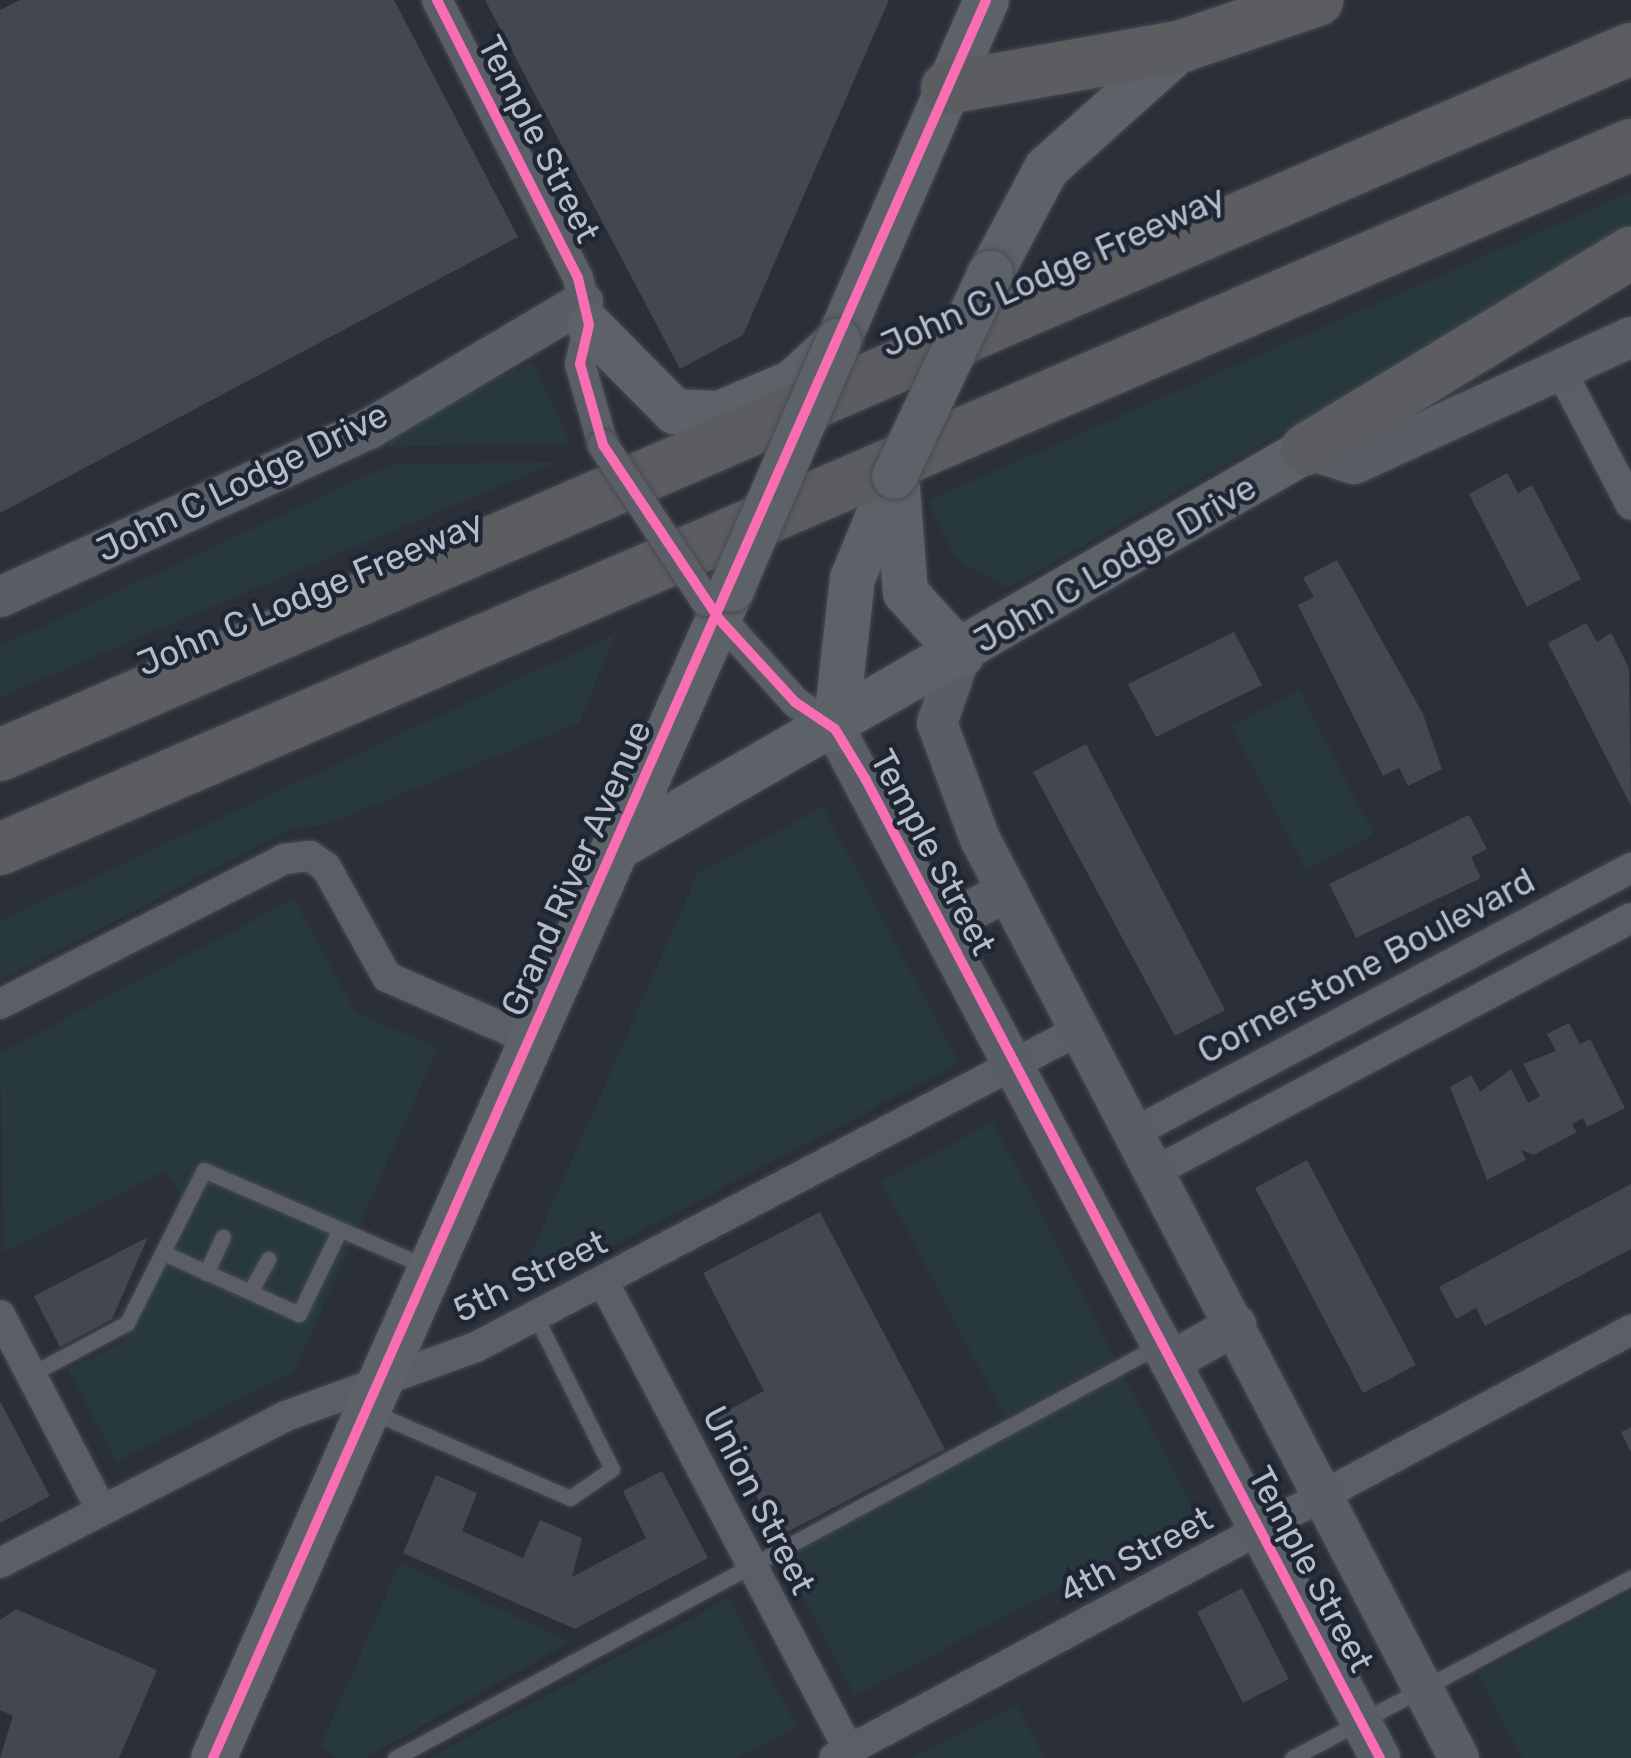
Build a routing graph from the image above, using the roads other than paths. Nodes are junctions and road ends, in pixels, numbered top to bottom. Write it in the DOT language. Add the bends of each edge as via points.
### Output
graph roads {
  1 [pos="438,0"];
  2 [pos="986,0"];
  3 [pos="1317,0"];
  4 [pos="1182,46"];
  5 [pos="1631,48"];
  6 [pos="948,88"];
  7 [pos="1631,145"];
  8 [pos="1631,252"];
  9 [pos="586,313"];
  10 [pos="1631,337"];
  11 [pos="838,340"];
  12 [pos="1561,371"];
  13 [pos="1307,449"];
  14 [pos="889,504"];
  15 [pos="1631,505"];
  16 [pos="0,597"];
  17 [pos="719,603"];
  18 [pos="960,654"];
  19 [pos="834,729"];
  20 [pos="0,755"];
  21 [pos="0,849"];
  22 [pos="612,850"];
  23 [pos="1631,868"];
  24 [pos="1008,892"];
  25 [pos="1631,918"];
  26 [pos="943,925"];
  27 [pos="0,1004"];
  28 [pos="1081,1029"];
  29 [pos="530,1038"];
  30 [pos="1012,1066"];
  31 [pos="1136,1131"];
  32 [pos="1156,1171"];
  33 [pos="340,1229"];
  34 [pos="223,1237"];
  35 [pos="166,1254"];
  36 [pos="268,1258"];
  37 [pos="429,1267"];
  38 [pos="206,1272"];
  39 [pos="604,1282"];
  40 [pos="250,1292"];
  41 [pos="0,1316"];
  42 [pos="536,1317"];
  43 [pos="1236,1325"];
  44 [pos="1631,1330"];
  45 [pos="1165,1353"];
  46 [pos="30,1374"];
  47 [pos="372,1396"];
  48 [pos="1326,1495"];
  49 [pos="101,1510"];
  50 [pos="1260,1531"];
  51 [pos="0,1563"];
  52 [pos="749,1565"];
  53 [pos="1631,1578"];
  54 [pos="1424,1689"];
  55 [pos="1361,1722"];
  56 [pos="842,1754"];
  57 [pos="213,1758"];
  58 [pos="395,1758"];
  59 [pos="1292,1758"];
  60 [pos="1380,1758"];
  61 [pos="1459,1758"];
  1 -- 9 [label="street, Temple Street" via="544,200"];
  2 -- 6 [label="main road, Grand River Avenue"];
  3 -- 4 [label="highway"];
  4 -- 6 [label="highway"];
  4 -- 14 [label="main road, bridge" via="1046,168 990,274"];
  5 -- 20 [label="highway, John C Lodge Freeway"];
  6 -- 11 [label="main road, Grand River Avenue"];
  7 -- 21 [label="highway"];
  8 -- 13 [label="highway"];
  9 -- 11 [label="main road" via="674,411 710,414 759,400"];
  9 -- 16 [label="street, John C Lodge Drive" via="369,429"];
  9 -- 17 [label="street, Temple Street, bridge" via="580,364 603,445"];
  10 -- 12 [label="street"];
  11 -- 17 [label="main road, Grand River Avenue, bridge"];
  12 -- 13 [label="street" via="1354,464"];
  12 -- 15 [label="street"];
  13 -- 18 [label="main road, John C Lodge Drive"];
  14 -- 18 [label="main road" via="904,592"];
  14 -- 19 [label="main road" via="843,620"];
  17 -- 19 [label="street, Temple Street" via="795,702"];
  17 -- 22 [label="main road, Grand River Avenue"];
  18 -- 19 [label="main road, John C Lodge Drive"];
  18 -- 24 [label="street, Temple Street" via="937,722"];
  19 -- 22 [label="main road, John C Lodge Drive"];
  19 -- 26 [label="street, Temple Street"];
  22 -- 29 [label="main road, Grand River Avenue"];
  23 -- 31 [label="street, Cornerstone Boulevard"];
  24 -- 26 [label="street"];
  24 -- 28 [label="street, Temple Street"];
  25 -- 32 [label="street"];
  26 -- 30 [label="street, Temple Street"];
  27 -- 29 [label="street" via="284,859 310,856 332,876 387,977"];
  28 -- 30 [label="street, 5th Street"];
  28 -- 31 [label="street, Temple Street"];
  29 -- 37 [label="main road, Grand River Avenue"];
  30 -- 39 [label="street, 5th Street"];
  30 -- 45 [label="street, Temple Street"];
  31 -- 32 [label="street, Temple Street"];
  32 -- 43 [label="street, Temple Street"];
  33 -- 35 [label="lane" via="246,1196 204,1170"];
  33 -- 37 [label="lane"];
  33 -- 40 [label="lane" via="299,1314"];
  34 -- 38 [label="lane"];
  35 -- 38 [label="lane"];
  35 -- 46 [label="lane" via="127,1323"];
  36 -- 40 [label="lane"];
  37 -- 47 [label="main road, Grand River Avenue"];
  38 -- 40 [label="lane"];
  39 -- 42 [label="street, 5th Street"];
  39 -- 52 [label="street, Union Street"];
  41 -- 46 [label="street"];
  42 -- 47 [label="street, 5th Street"];
  42 -- 47 [label="lane" via="612,1469 570,1498"];
  43 -- 45 [label="street"];
  43 -- 48 [label="street, Temple Street"];
  44 -- 48 [label="street, 4th Street"];
  45 -- 50 [label="street, Temple Street"];
  45 -- 52 [label="lane"];
  46 -- 49 [label="street"];
  47 -- 49 [label="street, 5th Street" via="286,1416"];
  47 -- 57 [label="main road, Grand River Avenue"];
  48 -- 50 [label="street, 4th Street"];
  48 -- 54 [label="street, Temple Street"];
  49 -- 51 [label="street, 5th Street"];
  50 -- 55 [label="street, Temple Street"];
  50 -- 56 [label="street, 4th Street"];
  52 -- 56 [label="street, Union Street"];
  52 -- 58 [label="lane"];
  53 -- 54 [label="lane"];
  54 -- 55 [label="lane"];
  54 -- 61 [label="street, Temple Street"];
  55 -- 59 [label="lane"];
  55 -- 60 [label="street, Temple Street"];
}
